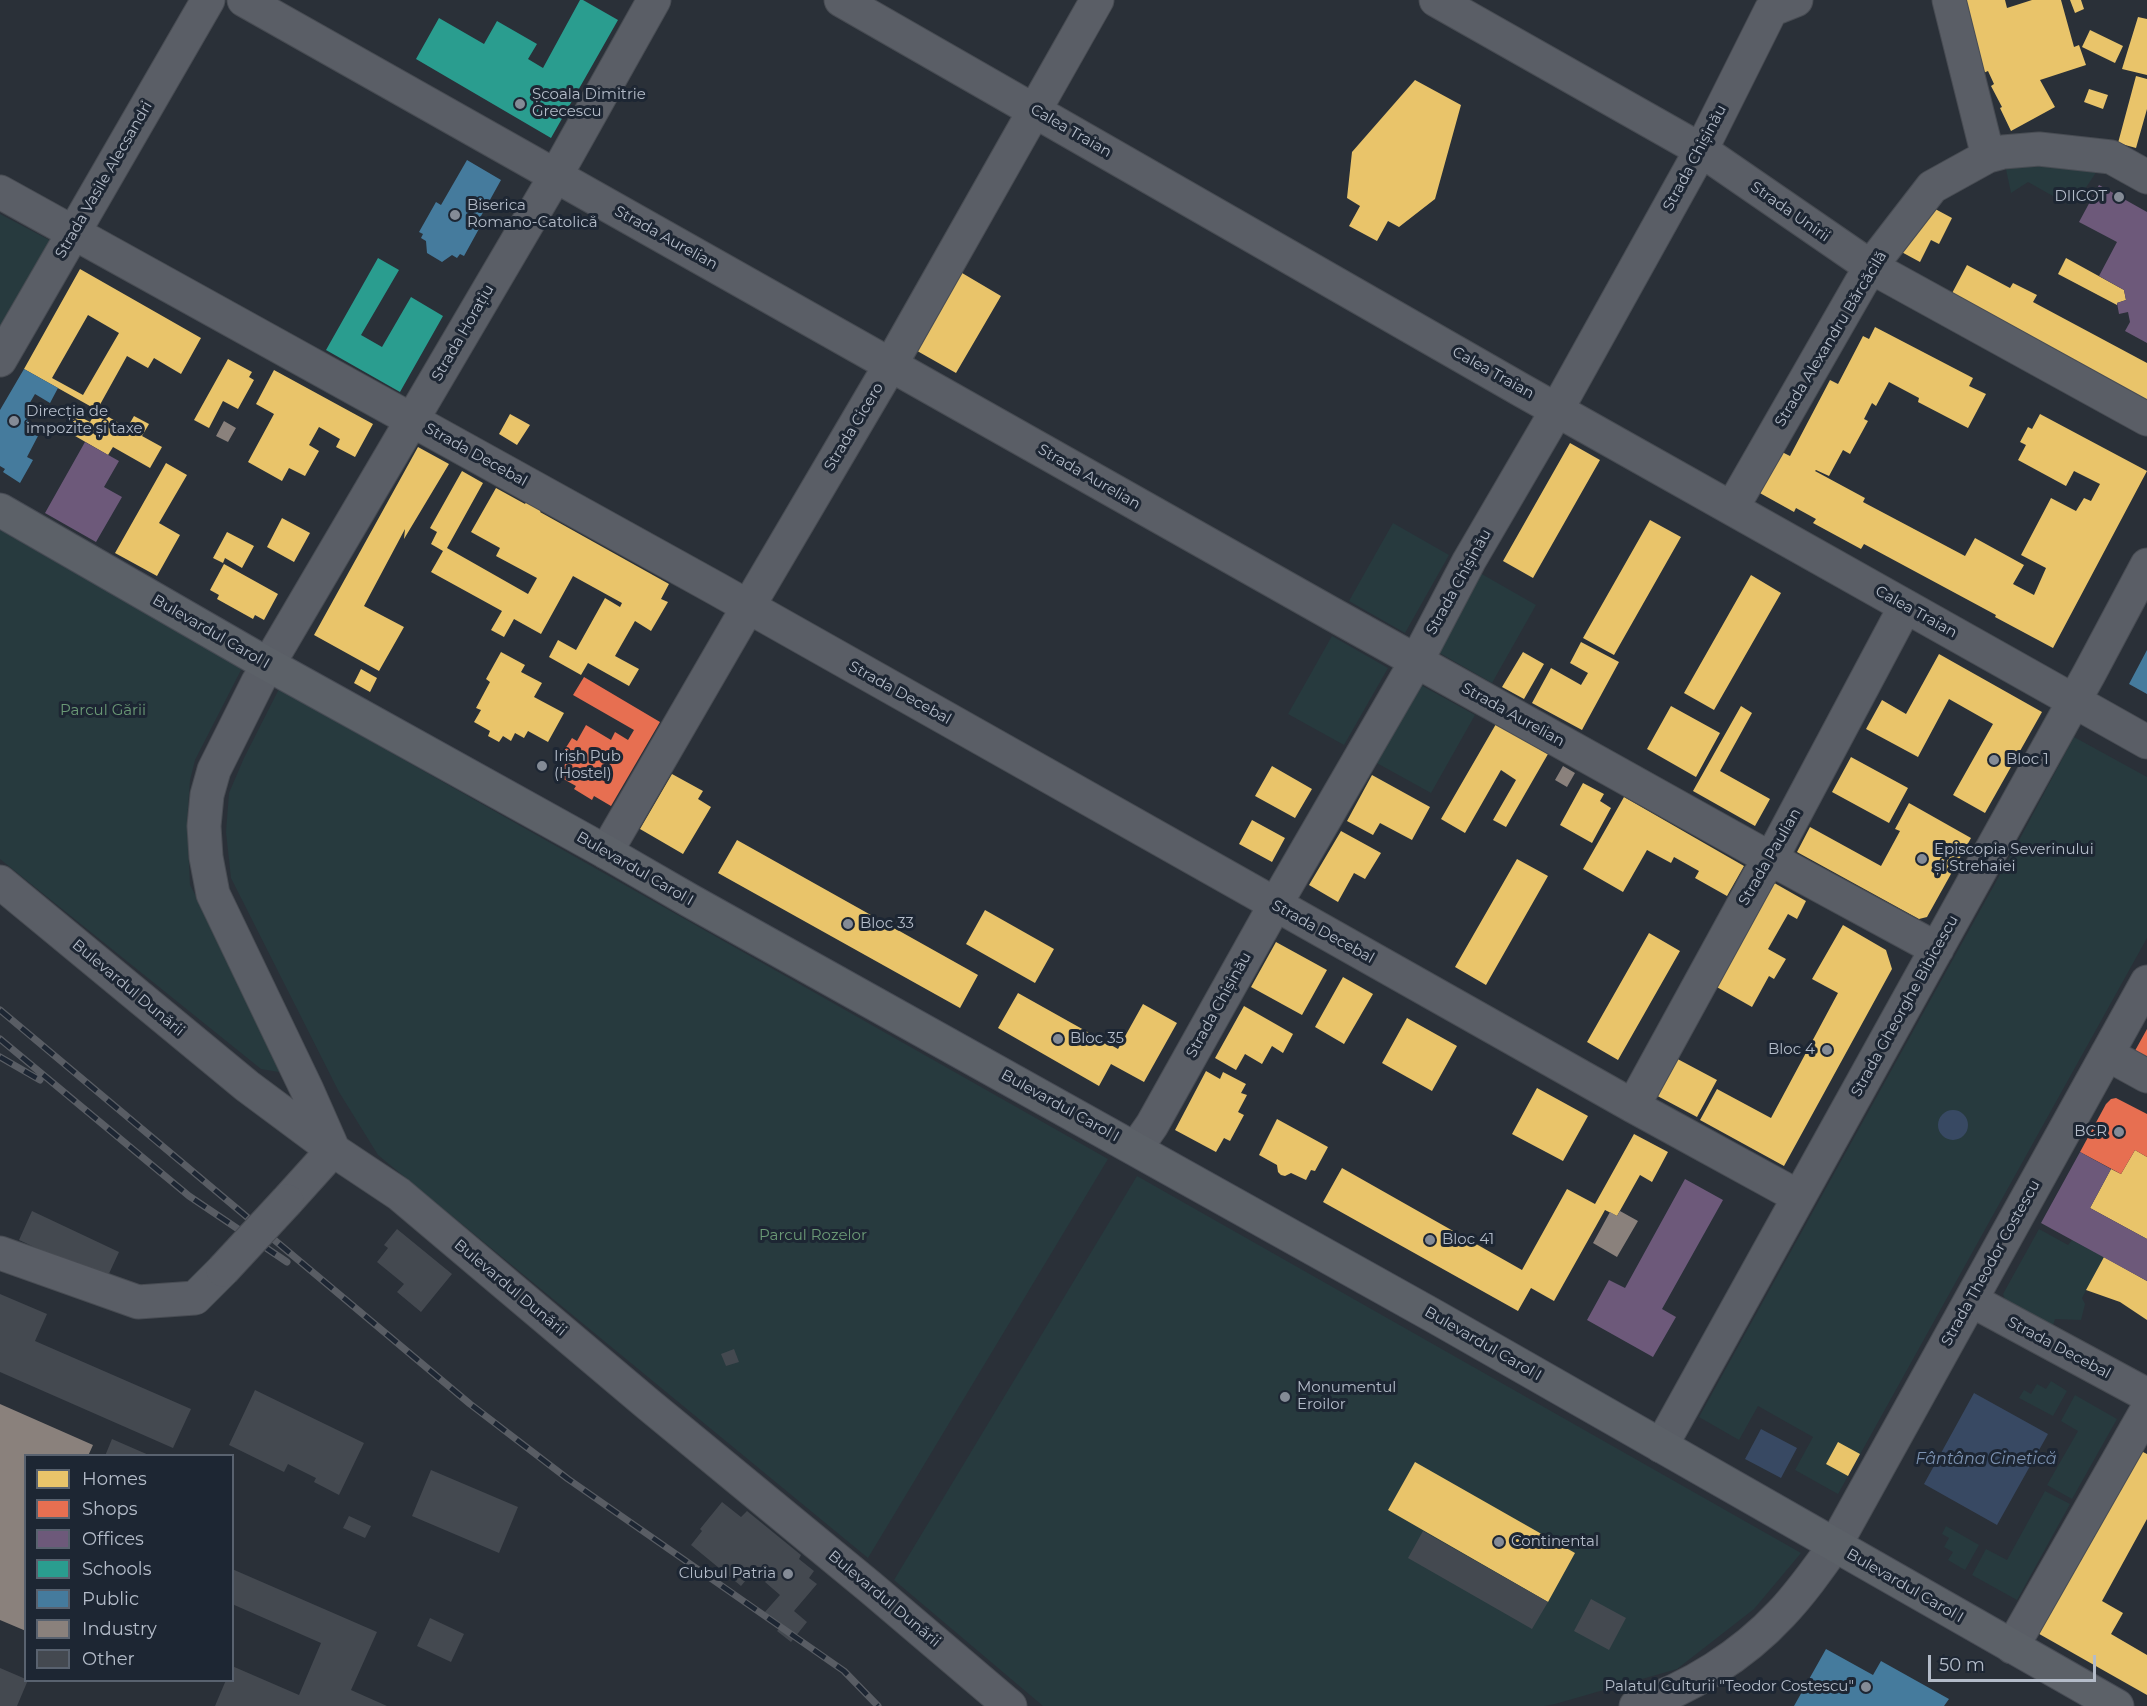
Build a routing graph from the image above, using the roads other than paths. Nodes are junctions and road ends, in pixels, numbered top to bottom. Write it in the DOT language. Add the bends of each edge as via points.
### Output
graph roads {
  1 [pos="208,0"];
  2 [pos="244,0"];
  3 [pos="654,0"];
  4 [pos="841,0"];
  5 [pos="1097,0"];
  6 [pos="1436,0"];
  7 [pos="1949,0"];
  8 [pos="1778,3"];
  9 [pos="1034,110"];
  10 [pos="1701,150"];
  11 [pos="1988,156"];
  12 [pos="556,175"];
  13 [pos="2147,177"];
  14 [pos="0,192"];
  15 [pos="73,232"];
  16 [pos="1871,267"];
  17 [pos="0,360"];
  18 [pos="891,364"];
  19 [pos="1557,408"];
  20 [pos="2147,418"];
  21 [pos="413,420"];
  22 [pos="1732,508"];
  23 [pos="0,510"];
  24 [pos="2147,565"];
  25 [pos="748,607"];
  26 [pos="1905,607"];
  27 [pos="1417,660"];
  28 [pos="268,664"];
  29 [pos="2074,700"];
  30 [pos="2147,742"];
  31 [pos="606,852"];
  32 [pos="1771,860"];
  33 [pos="0,882"];
  34 [pos="1275,905"];
  35 [pos="1937,949"];
  36 [pos="2147,982"];
  37 [pos="2107,1054"];
  38 [pos="2147,1076"];
  39 [pos="1633,1106"];
  40 [pos="1136,1148"];
  41 [pos="333,1150"];
  42 [pos="1799,1197"];
  43 [pos="0,1253"];
  44 [pos="1971,1300"];
  45 [pos="2147,1395"];
  46 [pos="2147,1410"];
  47 [pos="1661,1446"];
  48 [pos="1835,1545"];
  49 [pos="2012,1647"];
  50 [pos="1010,1706"];
  51 [pos="1636,1706"];
  52 [pos="2117,1706"];
  1 -- 15 [label="street, Strada Vasile Alecsandri"];
  2 -- 12 [label="street, Strada Aurelian"];
  3 -- 12 [label="street, Strada Horațiu"];
  4 -- 9 [label="street, Calea Traian"];
  5 -- 9 [label="street, Strada Cicero"];
  6 -- 10 [label="street, Strada Unirii"];
  7 -- 11 [label="street"];
  8 -- 10 [label="street, Strada Chișinău"];
  9 -- 18 [label="street, Strada Cicero"];
  9 -- 19 [label="street, Calea Traian"];
  10 -- 16 [label="street, Strada Unirii"];
  10 -- 19 [label="street, Strada Chișinău"];
  11 -- 13 [label="street, Strada Alexandru Bărcăcilă" via="2039,149 2111,157"];
  11 -- 16 [label="street, Strada Alexandru Bărcăcilă" via="1932,187"];
  12 -- 18 [label="street, Strada Aurelian"];
  12 -- 21 [label="street, Strada Horațiu"];
  14 -- 15 [label="street, Strada Decebal"];
  15 -- 17 [label="street, Strada Vasile Alecsandri"];
  15 -- 21 [label="street, Strada Decebal"];
  16 -- 20 [label="street, Strada Unirii"];
  16 -- 22 [label="street, Strada Alexandru Bărcăcilă"];
  18 -- 25 [label="street, Strada Cicero"];
  18 -- 27 [label="street, Strada Aurelian"];
  19 -- 22 [label="street, Calea Traian"];
  19 -- 27 [label="street, Strada Chișinău"];
  21 -- 25 [label="street, Strada Decebal"];
  21 -- 28 [label="street, Strada Horațiu"];
  22 -- 26 [label="street, Calea Traian"];
  23 -- 28 [label="main road, Bulevardul Carol I"];
  24 -- 29 [label="street, Strada Gheorghe Bibicescu"];
  25 -- 31 [label="street, Strada Cicero"];
  25 -- 34 [label="street, Strada Decebal"];
  26 -- 29 [label="street, Calea Traian"];
  26 -- 32 [label="street, Strada Paulian"];
  27 -- 32 [label="street, Strada Aurelian"];
  27 -- 34 [label="street, Strada Chișinău"];
  28 -- 31 [label="main road, Bulevardul Carol I"];
  28 -- 41 [label="street, Strada Horațiu" via="214,770 204,826 206,857 213,894"];
  29 -- 30 [label="street, Calea Traian"];
  29 -- 35 [label="street, Strada Gheorghe Bibicescu"];
  31 -- 40 [label="main road, Bulevardul Carol I"];
  32 -- 35 [label="street, Strada Aurelian"];
  32 -- 39 [label="street, Strada Paulian"];
  33 -- 41 [label="street, Bulevardul Dunării" via="247,1086"];
  34 -- 39 [label="street, Strada Decebal"];
  34 -- 40 [label="street, Strada Chișinău"];
  35 -- 42 [label="street, Strada Gheorghe Bibicescu"];
  36 -- 37 [label="street, Strada Theodor Costescu"];
  37 -- 38 [label="street"];
  37 -- 44 [label="street, Strada Theodor Costescu"];
  39 -- 42 [label="street, Strada Decebal"];
  40 -- 47 [label="main road, Bulevardul Carol I"];
  41 -- 43 [label="street, bridge" via="195,1298 138,1302"];
  41 -- 50 [label="street, Bulevardul Dunării" via="399,1194"];
  42 -- 47 [label="street, Strada Gheorghe Bibicescu"];
  44 -- 45 [label="street, Strada Decebal"];
  44 -- 48 [label="street, Strada Theodor Costescu"];
  46 -- 49 [label="street"];
  47 -- 48 [label="main road, Bulevardul Carol I"];
  48 -- 49 [label="main road, Bulevardul Carol I"];
  48 -- 51 [label="street, Strada Theodor Costescu" via="1802,1591 1752,1640 1678,1689"];
  49 -- 52 [label="main road, Bulevardul Carol I"];
}
